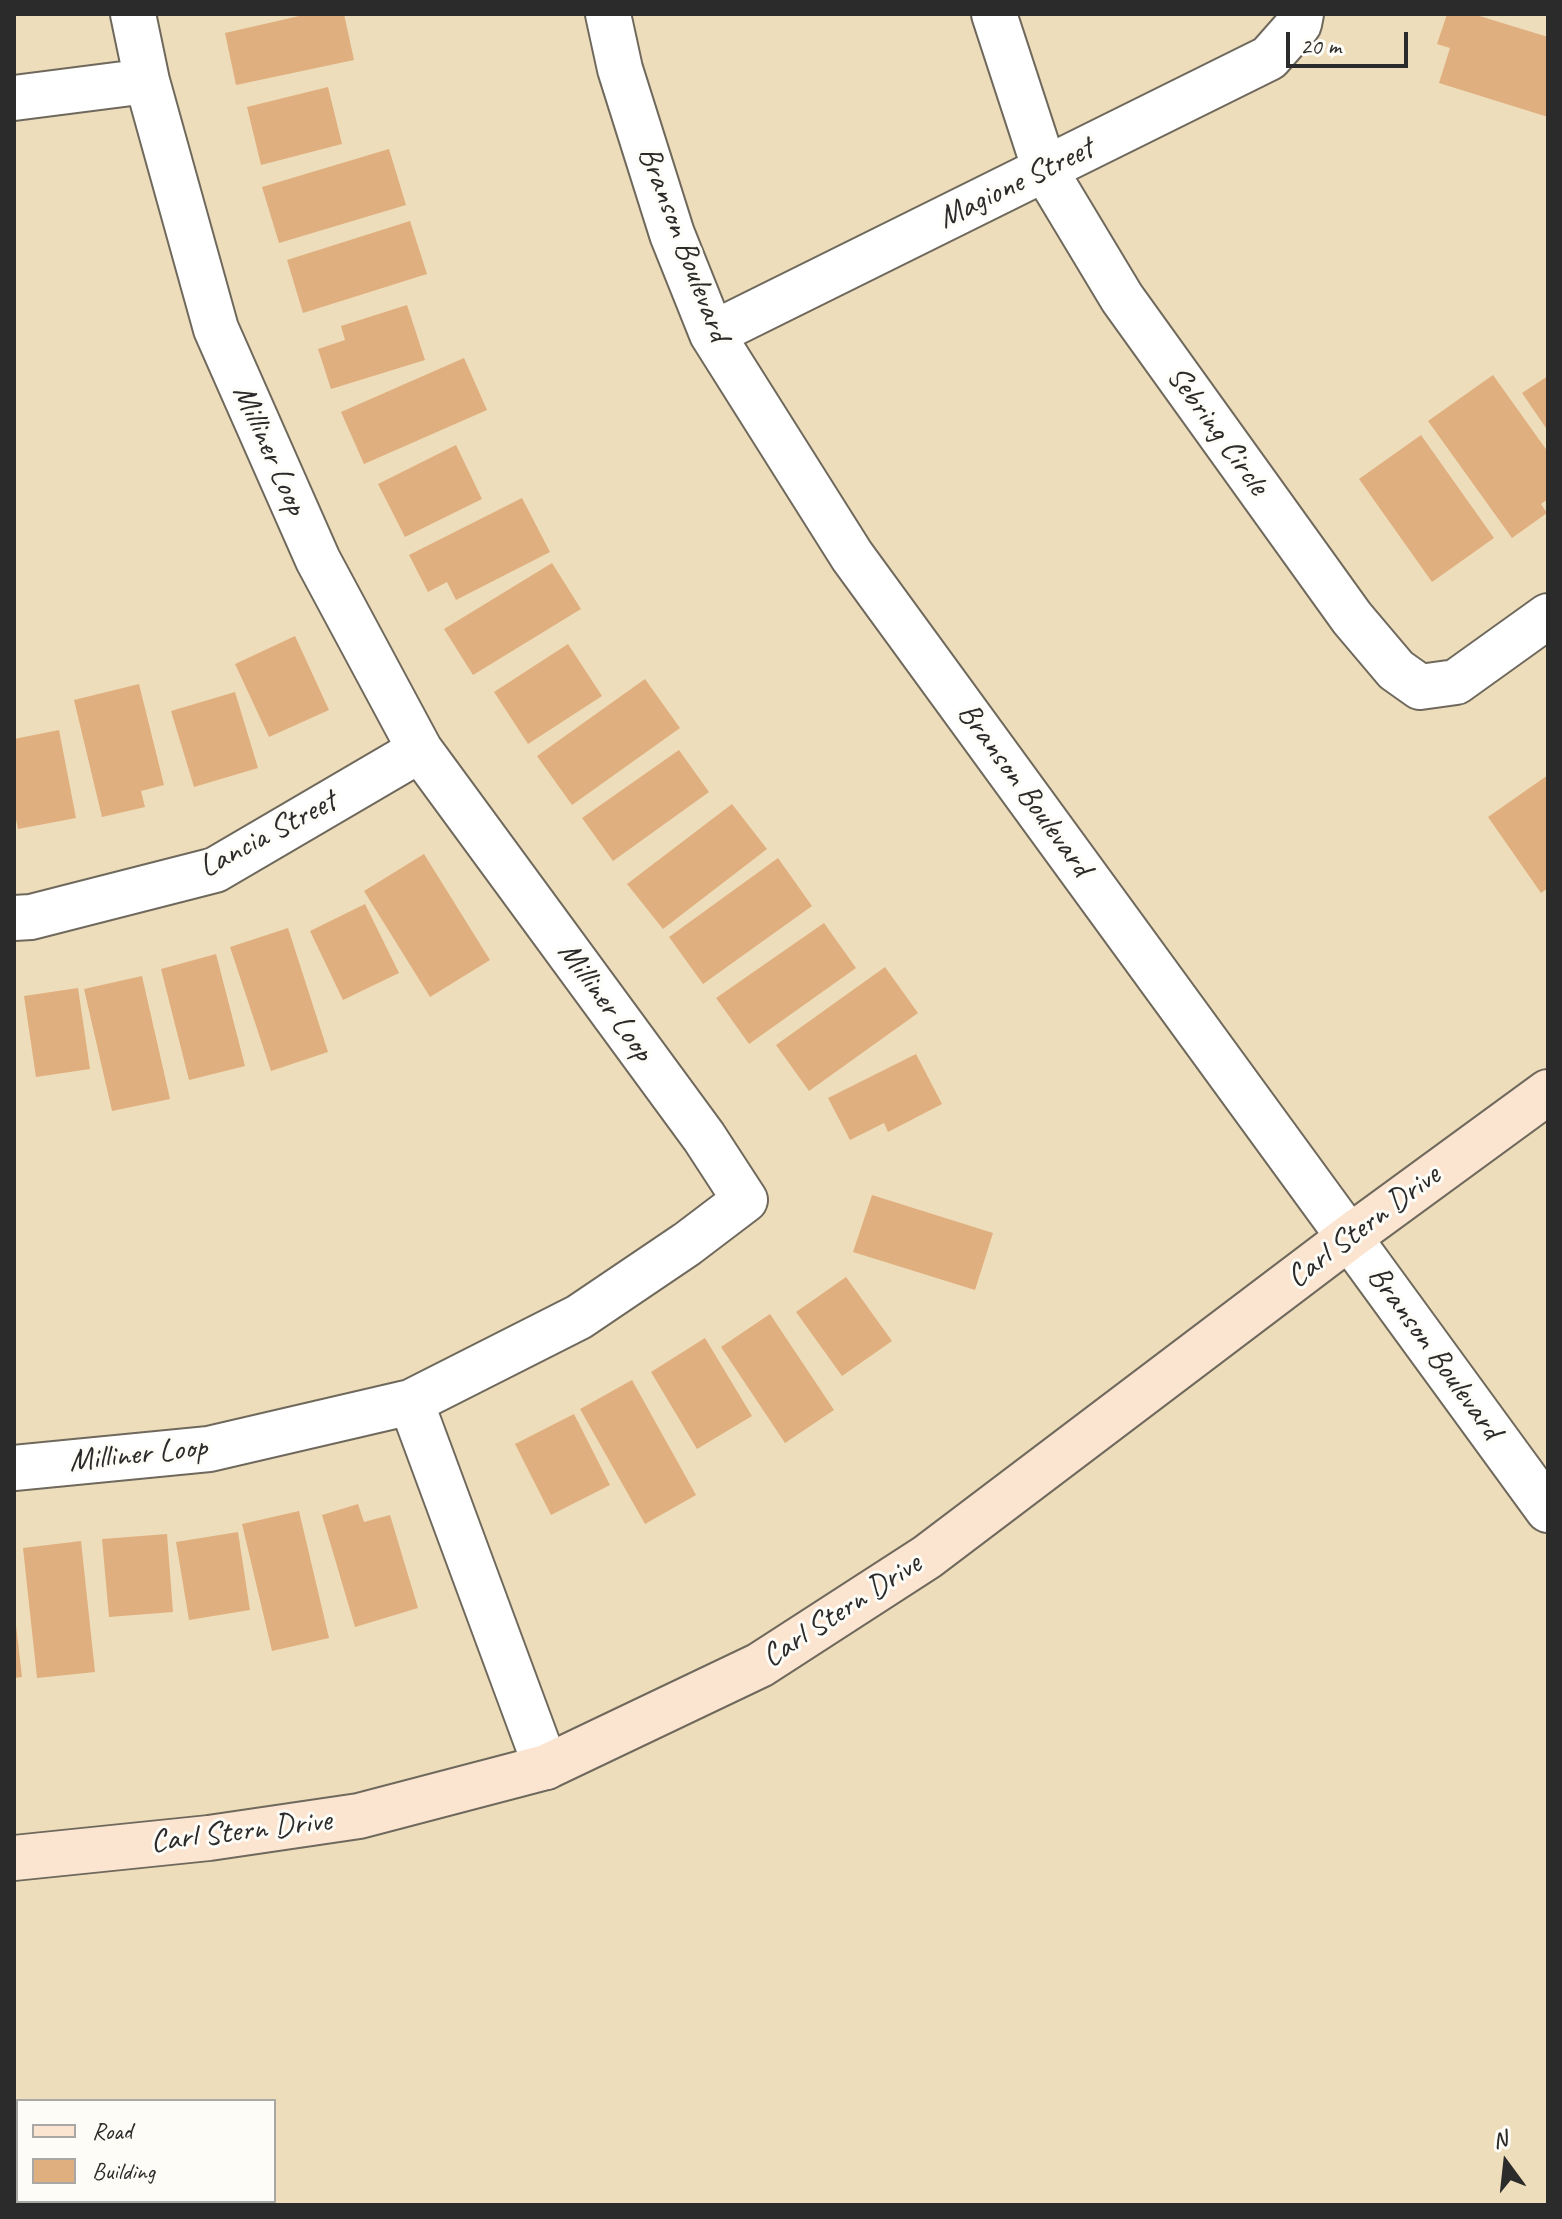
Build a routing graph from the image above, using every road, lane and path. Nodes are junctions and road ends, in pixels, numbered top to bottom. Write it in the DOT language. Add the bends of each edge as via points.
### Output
graph roads {
  1 [pos="133,14"];
  2 [pos="608,14"];
  3 [pos="994,14"];
  4 [pos="1301,14"];
  5 [pos="147,81"];
  6 [pos="14,98"];
  7 [pos="1045,170"];
  8 [pos="712,334"];
  9 [pos="1548,616"];
  10 [pos="420,750"];
  11 [pos="14,918"];
  12 [pos="1548,1092"];
  13 [pos="1351,1236"];
  14 [pos="411,1402"];
  15 [pos="14,1468"];
  16 [pos="1548,1510"];
  17 [pos="546,1767"];
  18 [pos="14,1858"];
  1 -- 5 [label="street, Milliner Loop"];
  2 -- 8 [label="street, Branson Boulevard" via="672,234"];
  3 -- 7 [label="street, Sebring Circle"];
  4 -- 7 [label="street, Magione Street" via="1299,24 1269,58"];
  5 -- 6 [label="street"];
  5 -- 10 [label="street, Milliner Loop" via="216,329 318,560"];
  7 -- 8 [label="street, Magione Street"];
  7 -- 9 [label="street, Sebring Circle" via="1122,298 1352,618 1396,670 1420,687 1456,682"];
  8 -- 13 [label="street, Branson Boulevard" via="852,556"];
  10 -- 11 [label="street, Lancia Street" via="215,870"];
  10 -- 14 [label="street, Milliner Loop" via="745,1200 579,1317"];
  12 -- 13 [label="street, Carl Stern Drive"];
  13 -- 16 [label="street, Branson Boulevard"];
  13 -- 17 [label="street, Carl Stern Drive" via="927,1557 760,1665"];
  14 -- 15 [label="street, Milliner Loop" via="209,1449"];
  14 -- 17 [label="street"];
  17 -- 18 [label="street, Carl Stern Drive" via="359,1816"];
}
